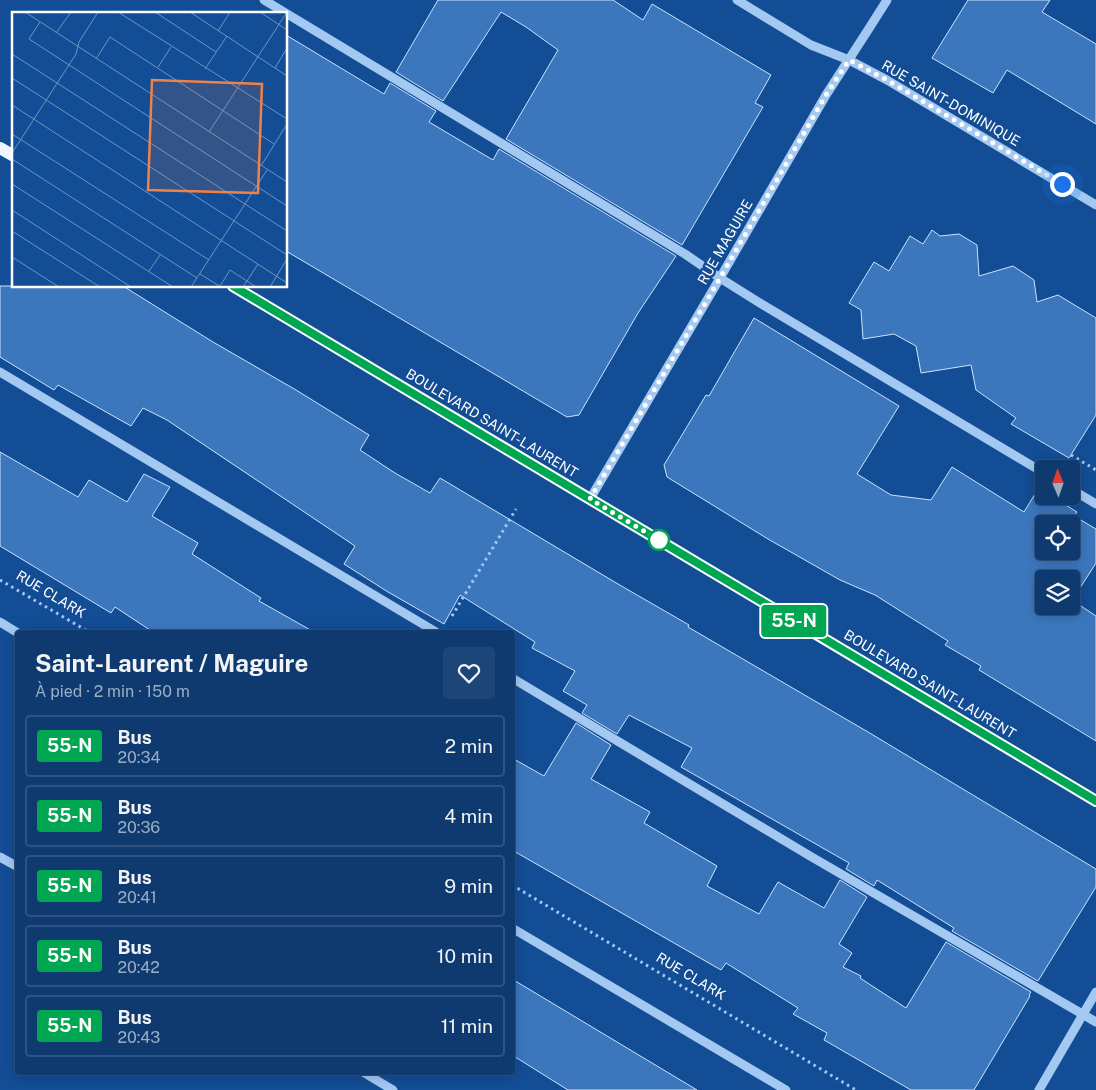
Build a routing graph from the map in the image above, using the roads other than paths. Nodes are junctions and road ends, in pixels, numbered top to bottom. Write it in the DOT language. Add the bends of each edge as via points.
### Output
graph roads {
  1 [pos="264,0"];
  2 [pos="737,0"];
  3 [pos="887,0"];
  4 [pos="284,12"];
  5 [pos="288,14"];
  6 [pos="849,60"];
  7 [pos="0,148"];
  8 [pos="12,155"];
  9 [pos="1096,205"];
  10 [pos="720,278"];
  11 [pos="236,288"];
  12 [pos="0,372"];
  13 [pos="1035,468"];
  14 [pos="1080,494"];
  15 [pos="590,499"];
  16 [pos="1096,504"];
  17 [pos="0,622"];
  18 [pos="433,630"];
  19 [pos="15,631"];
  20 [pos="515,680"];
  21 [pos="1096,801"];
  22 [pos="0,857"];
  23 [pos="15,865"];
  24 [pos="515,930"];
  25 [pos="1096,992"];
  26 [pos="1083,1014"];
  27 [pos="1096,1022"];
  28 [pos="368,1075"];
  29 [pos="393,1090"];
  30 [pos="786,1090"];
  31 [pos="1039,1090"];
  1 -- 4 [label="street"];
  2 -- 6 [label="street, RUE SAINT-DOMINIQUE" via="812,45"];
  3 -- 6 [label="street, RUE MAGUIRE"];
  5 -- 10 [label="street"];
  6 -- 9 [label="street, RUE SAINT-DOMINIQUE"];
  6 -- 10 [label="street, RUE MAGUIRE"];
  7 -- 8 [label="main road"];
  10 -- 13 [label="street"];
  10 -- 15 [label="street, RUE MAGUIRE"];
  11 -- 15 [label="main road, BOULEVARD SAINT-LAURENT"];
  12 -- 18 [label="street"];
  14 -- 16 [label="street"];
  15 -- 21 [label="main road, BOULEVARD SAINT-LAURENT"];
  17 -- 19 [label="street"];
  20 -- 26 [label="street"];
  22 -- 23 [label="street"];
  24 -- 30 [label="street"];
  25 -- 26 [label="street"];
  26 -- 27 [label="street"];
  26 -- 31 [label="street"];
  28 -- 29 [label="street"];
}
